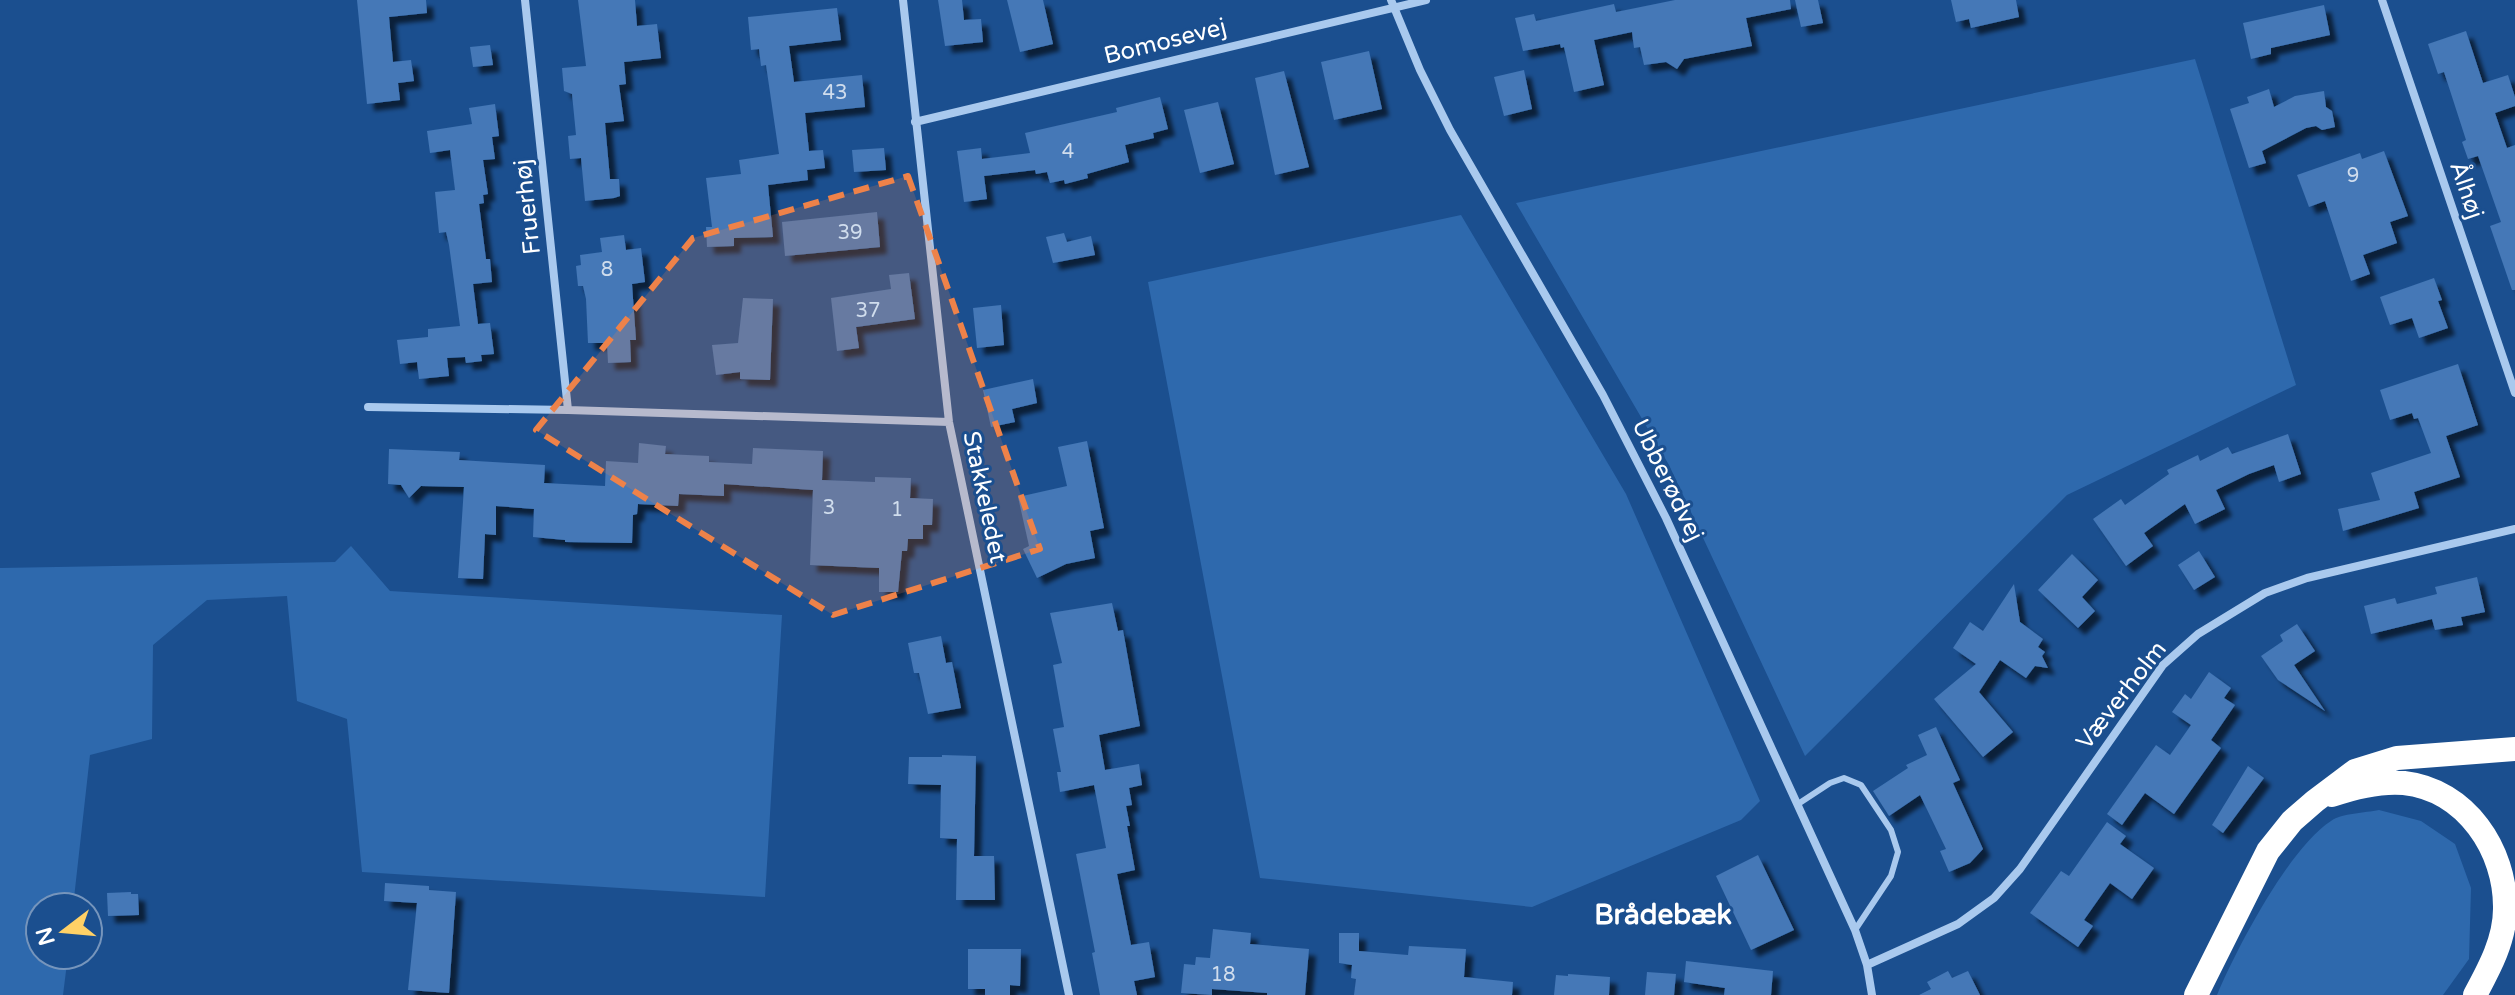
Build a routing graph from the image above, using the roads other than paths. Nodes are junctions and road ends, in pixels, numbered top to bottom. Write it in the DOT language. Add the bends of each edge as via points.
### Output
graph roads {
  1 [pos="525,0"];
  2 [pos="903,0"];
  3 [pos="1426,0"];
  4 [pos="2382,0"];
  5 [pos="1392,4"];
  6 [pos="915,122"];
  7 [pos="2515,393"];
  8 [pos="368,407"];
  9 [pos="568,410"];
  10 [pos="949,422"];
  11 [pos="2515,529"];
  12 [pos="2515,749"];
  13 [pos="2315,801"];
  14 [pos="1798,804"];
  15 [pos="1855,930"];
  16 [pos="1867,965"];
  17 [pos="1069,995"];
  18 [pos="1872,995"];
  19 [pos="2196,995"];
  20 [pos="2475,995"];
  1 -- 9 [label="street, Fruerhøj"];
  2 -- 6 [label="street, Stakkeledet"];
  3 -- 5 [label="street, Bomosevej"];
  4 -- 7 [label="street, Ålhøj"];
  5 -- 6 [label="street, Bomosevej"];
  5 -- 14 [label="street, Ubberødvej" via="1450,130 1603,395 1666,518"];
  6 -- 10 [label="street, Stakkeledet"];
  8 -- 9 [label="street"];
  9 -- 10 [label="street"];
  10 -- 17 [label="street, Stakkeledet"];
  11 -- 16 [label="street, Væverholm" via="2307,578 2265,593 2198,634 2163,665 2020,869 1994,898 1958,924"];
  12 -- 13 [label="highway" via="2397,758 2355,771"];
  13 -- 19 [label="highway" via="2268,851"];
  13 -- 20 [label="highway" via="2354,788 2405,783 2460,806 2484,831 2498,865 2505,910 2495,957"];
  14 -- 15 [label="street, Ubberødvej"];
  14 -- 15 [label="lane" via="1844,778 1861,785 1891,830 1898,852 1891,876"];
  15 -- 16 [label="street, Ubberødvej"];
  16 -- 18 [label="street, Ubberødvej"];
}
